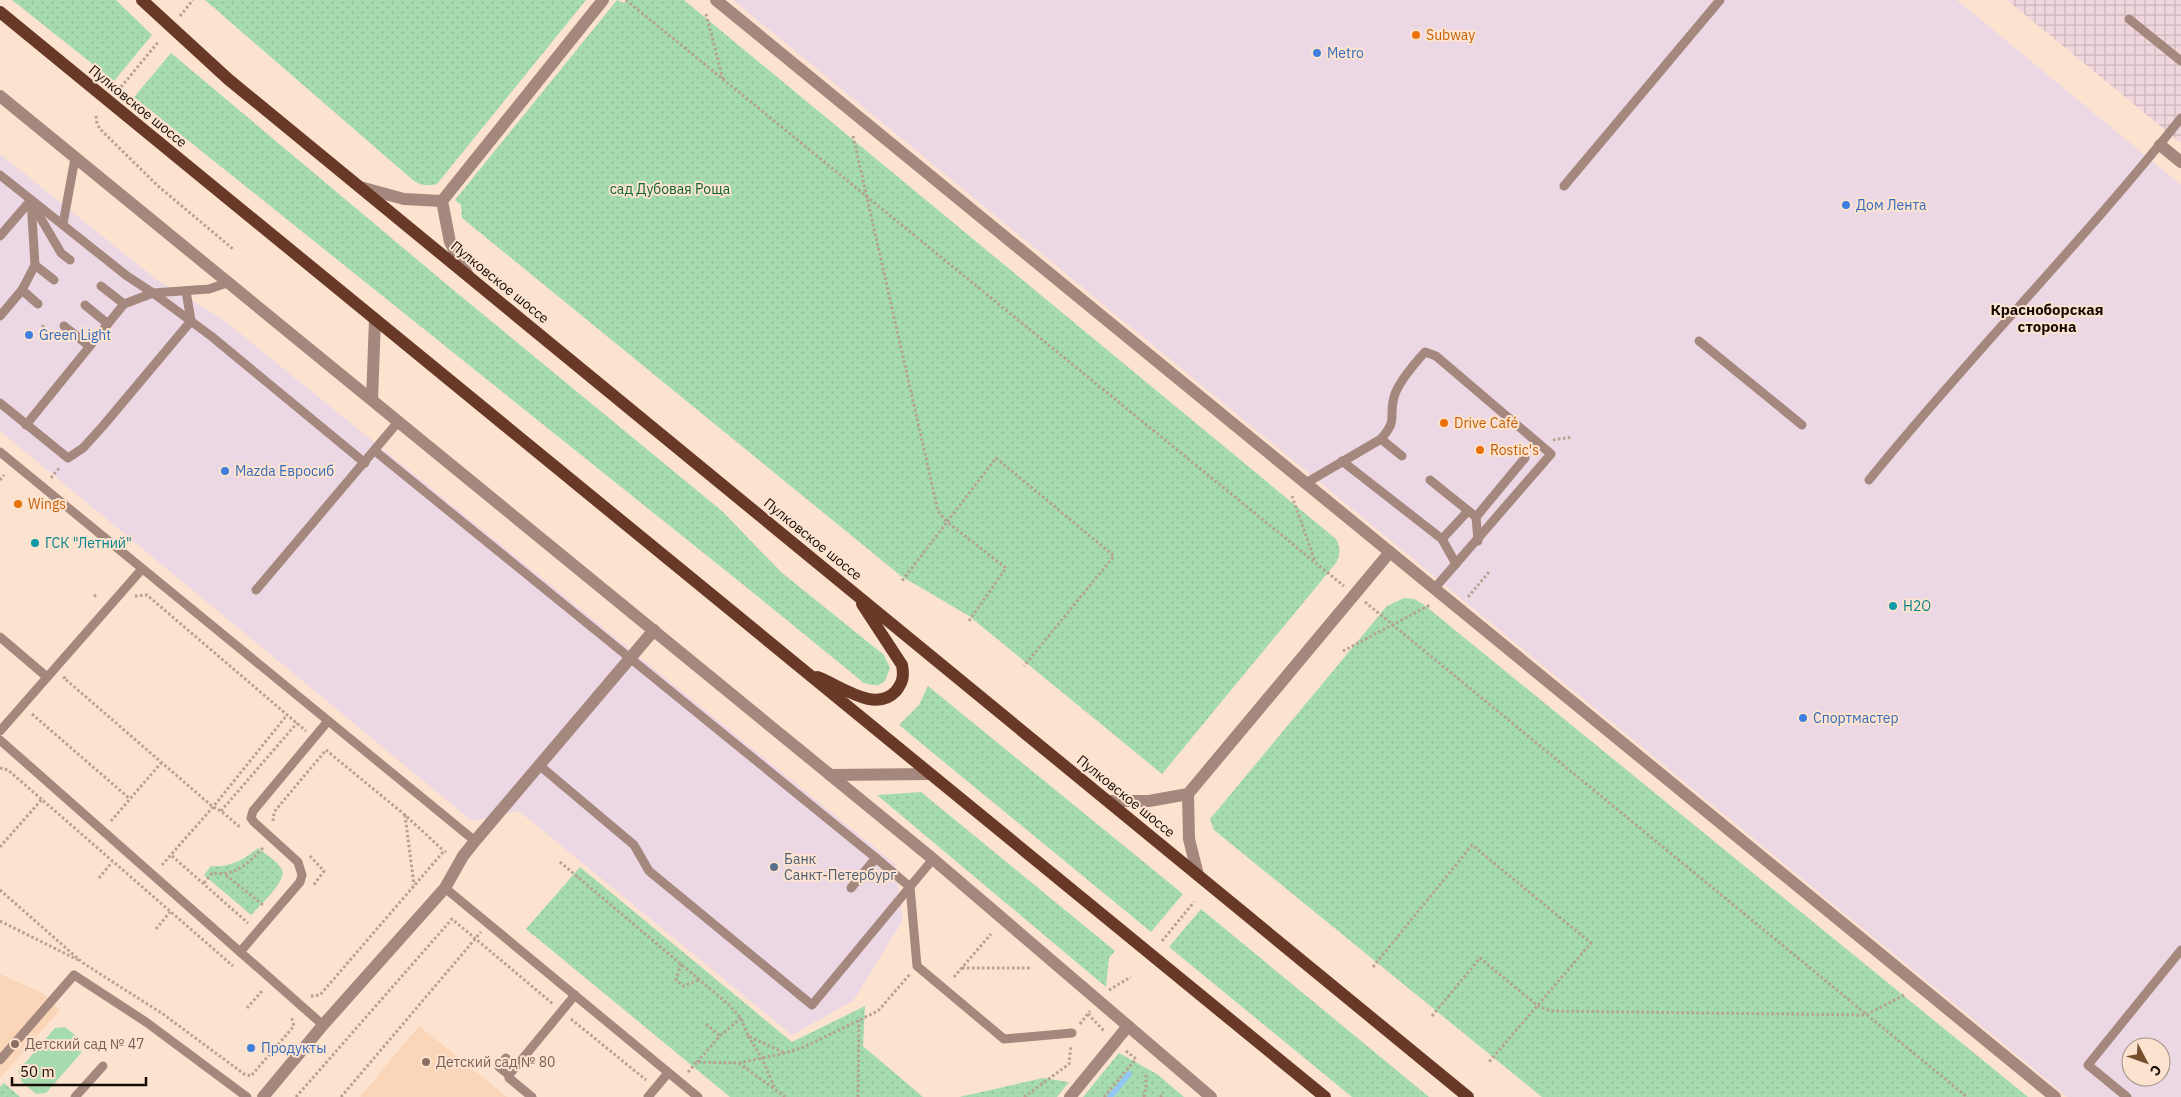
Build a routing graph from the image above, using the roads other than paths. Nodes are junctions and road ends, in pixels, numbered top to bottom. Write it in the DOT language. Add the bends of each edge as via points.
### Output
graph roads {
  1 [pos="142,0"];
  2 [pos="603,0"];
  3 [pos="716,0"];
  4 [pos="1720,0"];
  5 [pos="0,12"];
  6 [pos="2129,19"];
  7 [pos="2181,61"];
  8 [pos="0,96"];
  9 [pos="2180,122"];
  10 [pos="2160,145"];
  11 [pos="75,158"];
  12 [pos="2181,162"];
  13 [pos="0,175"];
  14 [pos="1564,186"];
  15 [pos="360,187"];
  16 [pos="31,200"];
  17 [pos="442,201"];
  18 [pos="64,224"];
  19 [pos="0,236"];
  20 [pos="70,260"];
  21 [pos="35,265"];
  22 [pos="468,275"];
  23 [pos="54,280"];
  24 [pos="227,283"];
  25 [pos="101,286"];
  26 [pos="22,290"];
  27 [pos="186,291"];
  28 [pos="153,293"];
  29 [pos="38,304"];
  30 [pos="124,304"];
  31 [pos="85,305"];
  32 [pos="0,316"];
  33 [pos="375,319"];
  34 [pos="191,321"];
  35 [pos="108,324"];
  36 [pos="64,326"];
  37 [pos="1699,341"];
  38 [pos="89,346"];
  39 [pos="372,400"];
  40 [pos="0,403"];
  41 [pos="398,422"];
  42 [pos="26,425"];
  43 [pos="1802,425"];
  44 [pos="1381,439"];
  45 [pos="375,451"];
  46 [pos="1402,456"];
  47 [pos="2,457"];
  48 [pos="1525,458"];
  49 [pos="1342,461"];
  50 [pos="365,463"];
  51 [pos="1430,480"];
  52 [pos="1869,480"];
  53 [pos="1306,484"];
  54 [pos="1468,511"];
  55 [pos="1476,518"];
  56 [pos="1442,539"];
  57 [pos="1478,541"];
  58 [pos="1390,552"];
  59 [pos="1456,564"];
  60 [pos="142,569"];
  61 [pos="1434,589"];
  62 [pos="256,590"];
  63 [pos="856,594"];
  64 [pos="654,630"];
  65 [pos="0,637"];
  66 [pos="629,659"];
  67 [pos="808,674"];
  68 [pos="47,677"];
  69 [pos="328,721"];
  70 [pos="0,732"];
  71 [pos="0,740"];
  72 [pos="539,765"];
  73 [pos="930,774"];
  74 [pos="830,775"];
  75 [pos="1188,794"];
  76 [pos="1108,801"];
  77 [pos="475,840"];
  78 [pos="876,858"];
  79 [pos="932,859"];
  80 [pos="1198,875"];
  81 [pos="910,887"];
  82 [pos="445,888"];
  83 [pos="851,888"];
  84 [pos="2181,950"];
  85 [pos="240,952"];
  86 [pos="575,995"];
  87 [pos="322,1025"];
  88 [pos="1128,1026"];
  89 [pos="1072,1033"];
  90 [pos="506,1058"];
  91 [pos="0,1060"];
  92 [pos="103,1066"];
  93 [pos="668,1073"];
  94 [pos="509,1075"];
  95 [pos="75,1097"];
  96 [pos="247,1097"];
  97 [pos="263,1097"];
  98 [pos="532,1097"];
  99 [pos="648,1097"];
  100 [pos="698,1097"];
  101 [pos="1070,1097"];
  102 [pos="1211,1097"];
  103 [pos="1325,1097"];
  104 [pos="1468,1097"];
  105 [pos="2055,1097"];
  106 [pos="2127,1097"];
  1 -- 15 [label="main road, Пулковское шоссе" via="228,79"];
  2 -- 17 [label="street"];
  3 -- 53 [label="street"];
  4 -- 14 [label="lane"];
  5 -- 33 [label="main road, Пулковское шоссе"];
  6 -- 7 [label="lane"];
  8 -- 11 [label="street"];
  9 -- 10 [label="lane"];
  10 -- 12 [label="street"];
  10 -- 52 [label="lane"];
  11 -- 18 [label="lane"];
  11 -- 24 [label="street"];
  13 -- 16 [label="lane"];
  15 -- 17 [label="street" via="404,199"];
  15 -- 22 [label="main road, Пулковское шоссе"];
  16 -- 18 [label="lane"];
  16 -- 19 [label="lane"];
  16 -- 20 [label="lane" via="61,253"];
  16 -- 21 [label="lane"];
  17 -- 22 [label="street" via="450,242"];
  18 -- 28 [label="lane"];
  21 -- 23 [label="lane"];
  21 -- 26 [label="lane"];
  22 -- 63 [label="main road, Пулковское шоссе"];
  24 -- 27 [label="lane"];
  24 -- 39 [label="street"];
  25 -- 30 [label="lane"];
  26 -- 29 [label="lane"];
  26 -- 32 [label="lane"];
  27 -- 28 [label="lane"];
  27 -- 34 [label="lane"];
  28 -- 30 [label="lane"];
  28 -- 34 [label="lane"];
  30 -- 35 [label="lane"];
  31 -- 35 [label="lane"];
  33 -- 39 [label="street"];
  33 -- 67 [label="main road, Пулковское шоссе"];
  34 -- 42 [label="lane" via="103,426 83,448 68,458"];
  34 -- 50 [label="lane"];
  35 -- 38 [label="lane"];
  36 -- 38 [label="lane"];
  37 -- 43 [label="lane"];
  38 -- 42 [label="lane"];
  39 -- 41 [label="street"];
  40 -- 42 [label="lane"];
  41 -- 45 [label="lane"];
  41 -- 64 [label="street"];
  44 -- 46 [label="lane"];
  44 -- 49 [label="lane"];
  44 -- 57 [label="lane" via="1392,426 1394,396 1412,366 1425,352 1436,356 1551,454"];
  45 -- 50 [label="lane"];
  45 -- 66 [label="lane"];
  47 -- 60 [label="lane"];
  48 -- 55 [label="lane"];
  49 -- 53 [label="lane"];
  49 -- 56 [label="lane"];
  50 -- 62 [label="lane"];
  51 -- 54 [label="lane"];
  53 -- 58 [label="street"];
  54 -- 55 [label="lane"];
  54 -- 56 [label="lane"];
  55 -- 57 [label="lane"];
  56 -- 59 [label="lane"];
  57 -- 59 [label="lane"];
  58 -- 61 [label="street"];
  58 -- 75 [label="street"];
  59 -- 61 [label="lane"];
  60 -- 68 [label="lane"];
  60 -- 69 [label="lane"];
  61 -- 105 [label="street"];
  63 -- 67 [label="main road" via="902,665 904,676 901,684 888,698 873,701"];
  63 -- 76 [label="main road, Пулковское шоссе"];
  64 -- 66 [label="street"];
  64 -- 74 [label="street"];
  65 -- 68 [label="lane"];
  66 -- 72 [label="street"];
  66 -- 78 [label="lane"];
  67 -- 73 [label="main road, Пулковское шоссе"];
  68 -- 70 [label="lane"];
  69 -- 77 [label="lane"];
  69 -- 85 [label="lane" via="253,812 251,818 254,822 298,862 302,875 300,882"];
  71 -- 85 [label="lane"];
  72 -- 77 [label="street"];
  72 -- 81 [label="lane" via="634,845 649,871 812,1005"];
  73 -- 74 [label="street"];
  73 -- 103 [label="main road, Пулковское шоссе"];
  74 -- 79 [label="street"];
  75 -- 76 [label="street" via="1149,801"];
  75 -- 80 [label="street" via="1189,839"];
  76 -- 80 [label="main road, Пулковское шоссе"];
  77 -- 82 [label="street"];
  78 -- 81 [label="lane"];
  78 -- 83 [label="lane"];
  79 -- 81 [label="lane"];
  79 -- 88 [label="street"];
  80 -- 104 [label="main road, Пулковское шоссе"];
  81 -- 89 [label="lane" via="917,966 1004,1039"];
  82 -- 86 [label="lane"];
  82 -- 87 [label="street"];
  84 -- 106 [label="lane" via="2088,1065"];
  85 -- 87 [label="lane"];
  86 -- 93 [label="lane"];
  86 -- 94 [label="lane"];
  87 -- 97 [label="street"];
  88 -- 101 [label="street"];
  88 -- 102 [label="street"];
  90 -- 94 [label="lane" via="499,1067"];
  91 -- 96 [label="lane" via="74,975 146,1022"];
  92 -- 95 [label="lane"];
  93 -- 99 [label="lane"];
  93 -- 100 [label="lane"];
  94 -- 98 [label="lane"];
}
